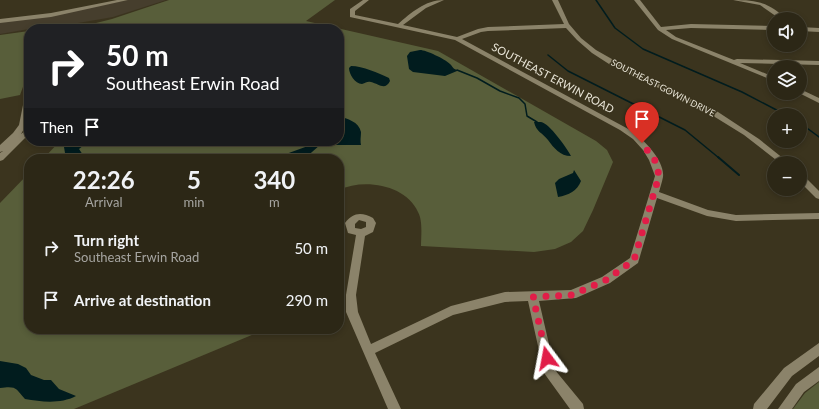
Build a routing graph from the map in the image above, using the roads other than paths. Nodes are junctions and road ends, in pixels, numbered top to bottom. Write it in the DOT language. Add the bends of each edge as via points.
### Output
graph roads {
  1 [pos="115,0"];
  2 [pos="125,0"];
  3 [pos="366,0"];
  4 [pos="441,0"];
  5 [pos="555,0"];
  6 [pos="637,0"];
  7 [pos="736,0"];
  8 [pos="96,5"];
  9 [pos="775,12"];
  10 [pos="0,20"];
  11 [pos="399,26"];
  12 [pos="567,26"];
  13 [pos="660,28"];
  14 [pos="767,28"];
  15 [pos="807,29"];
  16 [pos="819,30"];
  17 [pos="457,39"];
  18 [pos="733,62"];
  19 [pos="819,63"];
  20 [pos="767,76"];
  21 [pos="807,95"];
  22 [pos="819,101"];
  23 [pos="24,119"];
  24 [pos="24,134"];
  25 [pos="1,154"];
  26 [pos="777,156"];
  27 [pos="807,184"];
  28 [pos="654,194"];
  29 [pos="819,196"];
  30 [pos="819,216"];
  31 [pos="361,233"];
  32 [pos="533,297"];
  33 [pos="819,349"];
  34 [pos="368,351"];
  35 [pos="819,373"];
  36 [pos="395,409"];
  37 [pos="578,409"];
  38 [pos="759,409"];
  39 [pos="784,409"];
  1 -- 8 [label="street"];
  2 -- 8 [label="street"];
  3 -- 11 [label="street, SOUTHEAST ERWIN ROAD" via="350,12 352,16"];
  4 -- 11 [label="street" via="418,9"];
  5 -- 12 [label="street, SOUTHEAST GOWIN DRIVE"];
  6 -- 13 [label="street"];
  7 -- 9 [label="street" via="754,0 766,4"];
  8 -- 10 [label="street"];
  11 -- 17 [label="street, SOUTHEAST ERWIN ROAD"];
  12 -- 17 [label="street" via="488,29"];
  12 -- 26 [label="street, SOUTHEAST GOWIN DRIVE" via="581,41 615,65 681,95 737,126"];
  13 -- 14 [label="street"];
  13 -- 18 [label="street" via="688,44"];
  15 -- 16 [label="street"];
  17 -- 28 [label="street, SOUTHEAST ERWIN ROAD" via="634,136 647,148 656,162 659,176"];
  18 -- 19 [label="street"];
  18 -- 20 [label="street"];
  21 -- 22 [label="street"];
  23 -- 25 [label="street" via="23,125"];
  24 -- 25 [label="street"];
  27 -- 29 [label="street"];
  28 -- 30 [label="street" via="707,213 736,218"];
  28 -- 32 [label="street, SOUTHEAST ERWIN ROAD" via="634,260 606,280 572,295"];
  31 -- 34 [label="street" via="351,295 352,312"];
  32 -- 34 [label="street, SOUTHEAST ERWIN ROAD" via="505,297 451,311"];
  32 -- 37 [label="street" via="550,373"];
  33 -- 38 [label="street" via="788,372"];
  34 -- 36 [label="street"];
  35 -- 39 [label="street" via="800,388"];
}
